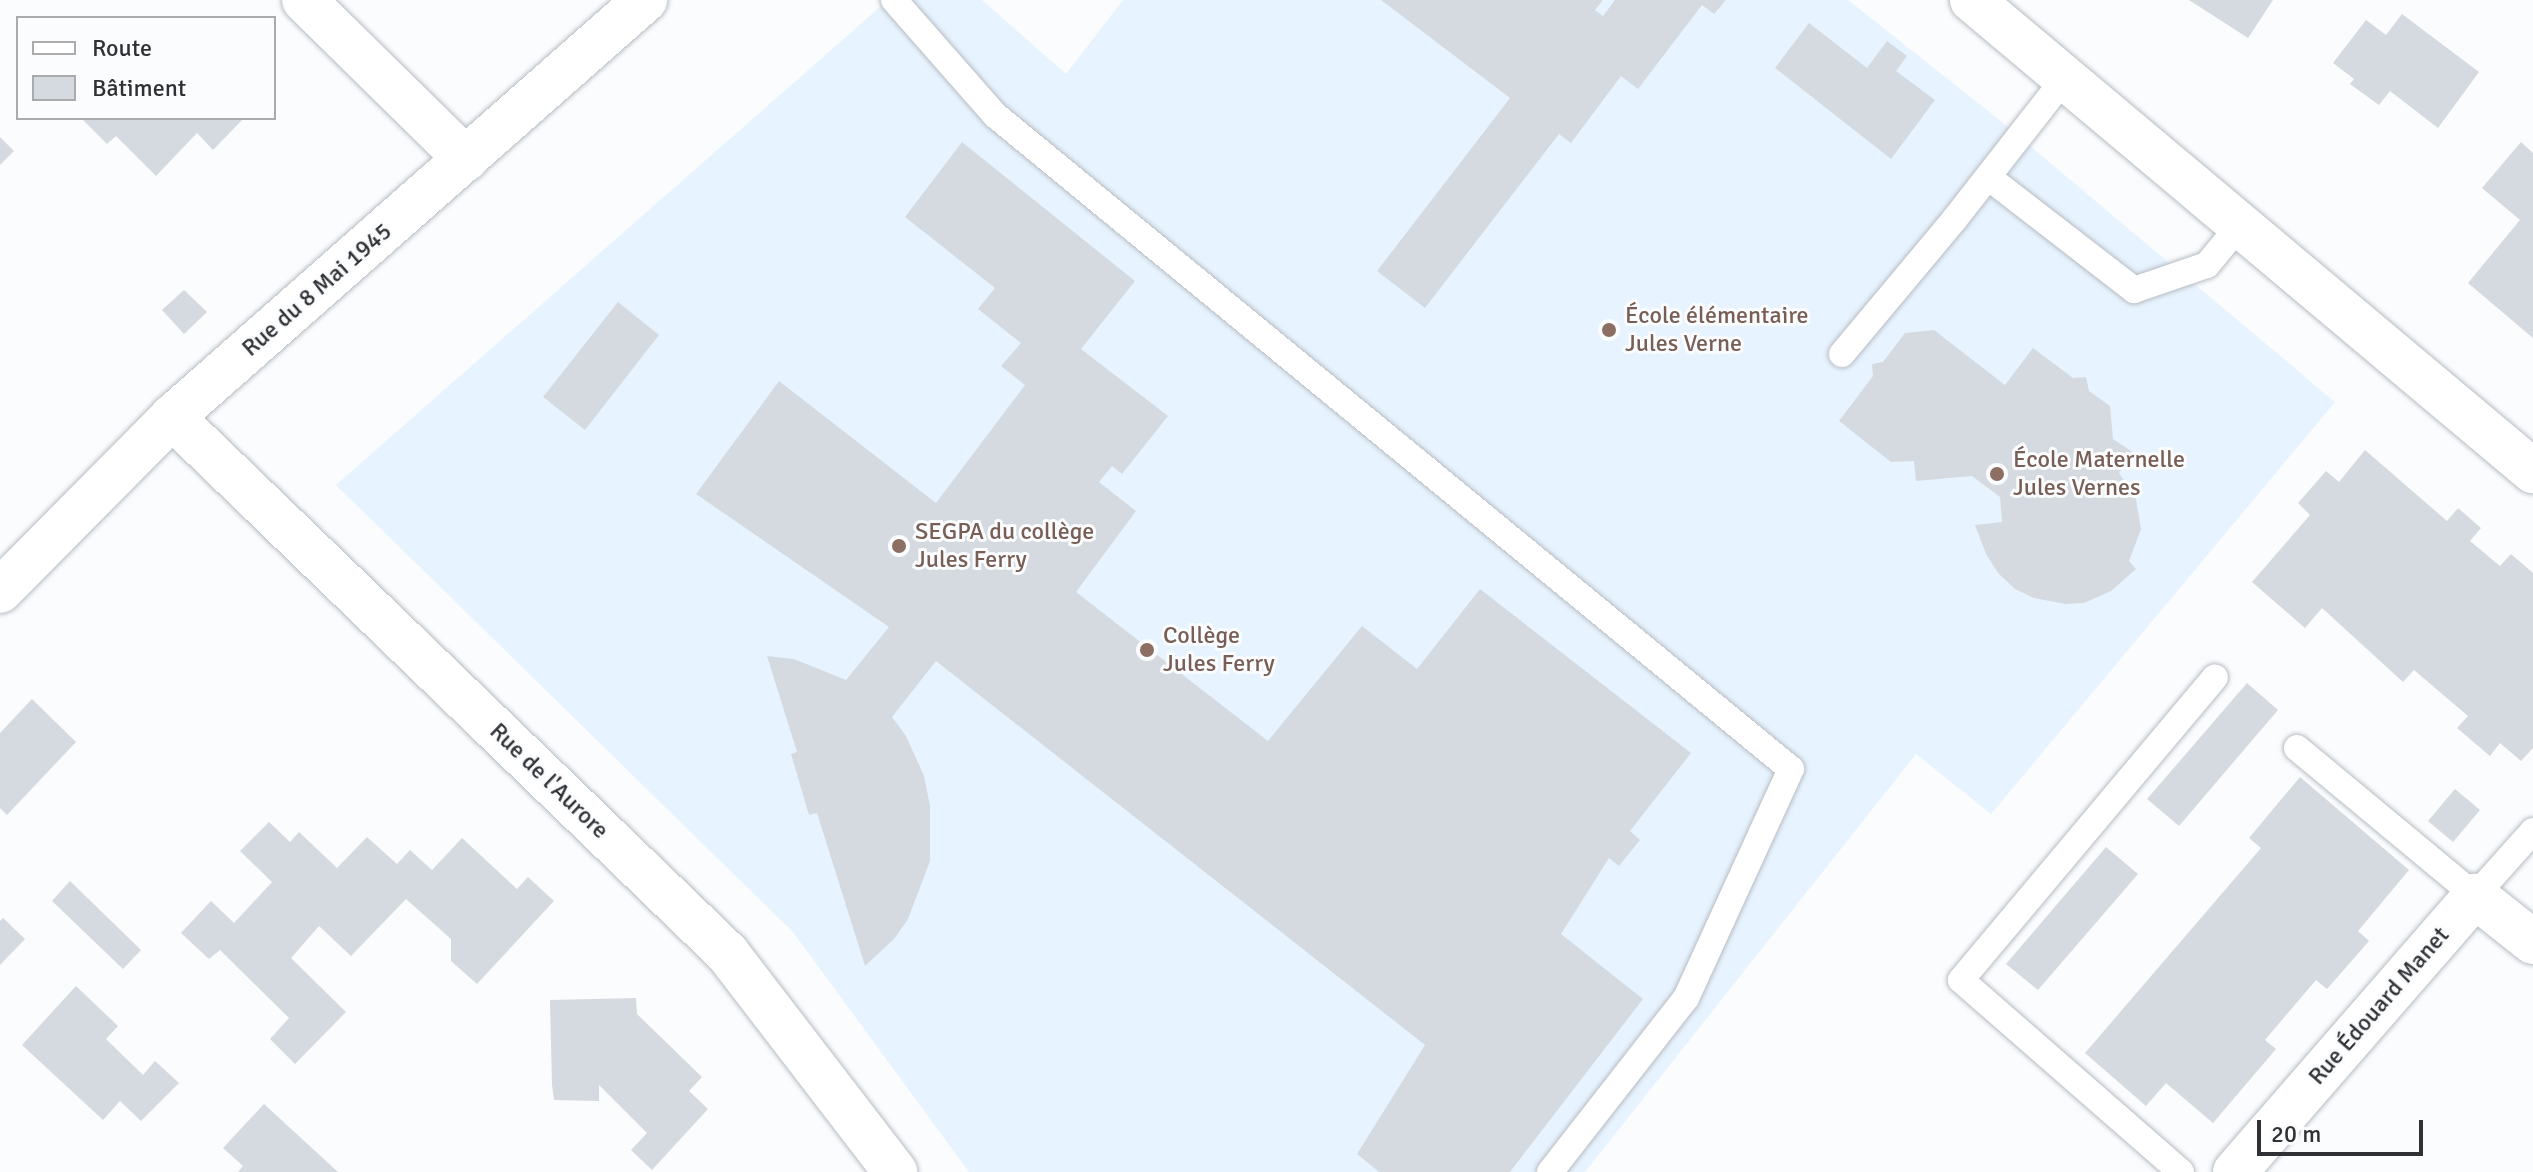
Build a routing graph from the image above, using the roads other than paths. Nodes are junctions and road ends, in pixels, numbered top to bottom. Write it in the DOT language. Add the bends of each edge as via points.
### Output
graph roads {
  1 [pos="304,0"];
  2 [pos="645,0"];
  3 [pos="894,0"];
  4 [pos="1972,0"];
  5 [pos="2065,78"];
  6 [pos="466,159"];
  7 [pos="1988,177"];
  8 [pos="2240,225"];
  9 [pos="1842,354"];
  10 [pos="172,417"];
  11 [pos="2533,471"];
  12 [pos="0,591"];
  13 [pos="2215,677"];
  14 [pos="2297,748"];
  15 [pos="2533,831"];
  16 [pos="2475,896"];
  17 [pos="2533,942"];
  18 [pos="895,1172"];
  19 [pos="1550,1172"];
  20 [pos="2181,1172"];
  21 [pos="2235,1172"];
  1 -- 6 [label="street"];
  2 -- 6 [label="street, Rue du 8 Mai 1945"];
  3 -- 19 [label="lane" via="995,115 1791,769 1686,998"];
  4 -- 5 [label="street"];
  5 -- 7 [label="lane"];
  5 -- 8 [label="street"];
  6 -- 10 [label="street, Rue du 8 Mai 1945"];
  7 -- 8 [label="lane" via="2134,290 2207,265"];
  7 -- 9 [label="lane"];
  8 -- 11 [label="street"];
  10 -- 12 [label="street, Rue du 8 Mai 1945"];
  10 -- 18 [label="street, Rue de l'Aurore" via="728,954"];
  13 -- 20 [label="lane" via="1961,980"];
  14 -- 16 [label="lane"];
  15 -- 16 [label="lane"];
  16 -- 17 [label="street"];
  16 -- 21 [label="street, Rue Édouard Manet"];
}
